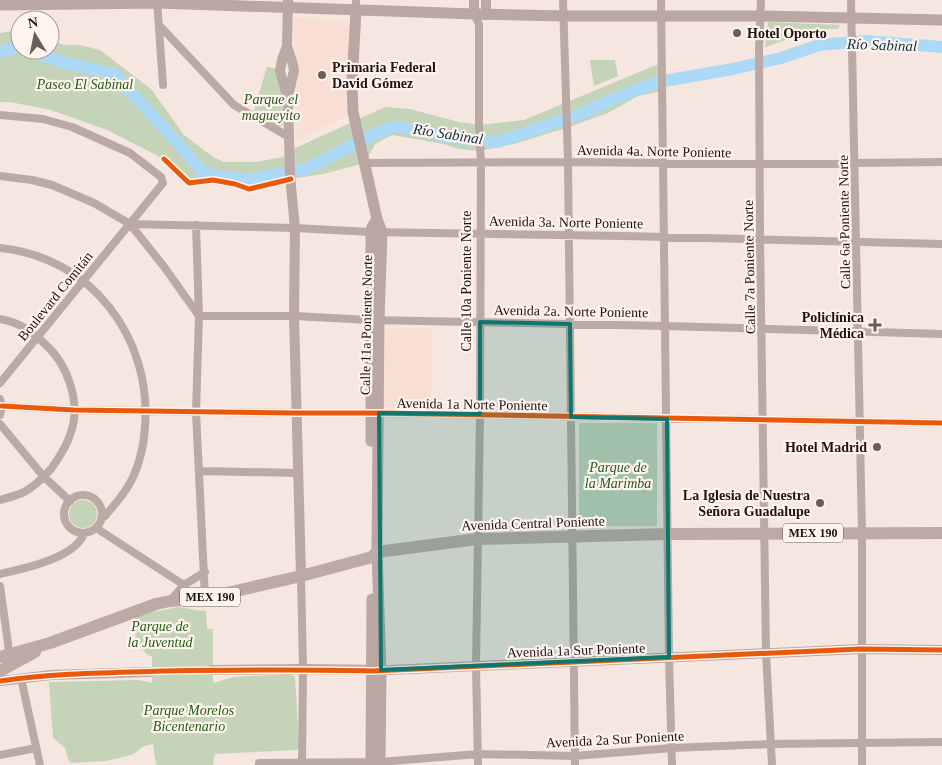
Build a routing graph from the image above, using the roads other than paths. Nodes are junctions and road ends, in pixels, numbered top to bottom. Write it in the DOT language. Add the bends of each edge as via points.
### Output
graph roads {
  1 [pos="474,0"];
  2 [pos="486,0"];
  3 [pos="563,0"];
  4 [pos="661,0"];
  5 [pos="761,0"];
  6 [pos="851,0"];
  7 [pos="158,1"];
  8 [pos="288,4"];
  9 [pos="0,5"];
  10 [pos="356,5"];
  11 [pos="564,16"];
  12 [pos="661,16"];
  13 [pos="761,16"];
  14 [pos="480,18"];
  15 [pos="852,18"];
  16 [pos="942,20"];
  17 [pos="159,25"];
  18 [pos="163,85"];
  19 [pos="0,115"];
  20 [pos="289,137"];
  21 [pos="481,162"];
  22 [pos="568,162"];
  23 [pos="942,162"];
  24 [pos="365,163"];
  25 [pos="662,163"];
  26 [pos="855,163"];
  27 [pos="760,164"];
  28 [pos="0,176"];
  29 [pos="130,224"];
  30 [pos="196,225"];
  31 [pos="295,228"];
  32 [pos="377,232"];
  33 [pos="480,233"];
  34 [pos="568,235"];
  35 [pos="664,237"];
  36 [pos="760,239"];
  37 [pos="856,242"];
  38 [pos="942,244"];
  39 [pos="0,248"];
  40 [pos="84,280"];
  41 [pos="199,316"];
  42 [pos="294,316"];
  43 [pos="0,320"];
  44 [pos="375,320"];
  45 [pos="480,322"];
  46 [pos="570,324"];
  47 [pos="665,326"];
  48 [pos="762,329"];
  49 [pos="858,332"];
  50 [pos="942,334"];
  51 [pos="38,337"];
  52 [pos="0,383"];
  53 [pos="1,402"];
  54 [pos="74,410"];
  55 [pos="147,411"];
  56 [pos="196,412"];
  57 [pos="375,413"];
  58 [pos="297,414"];
  59 [pos="480,414"];
  60 [pos="0,415"];
  61 [pos="571,417"];
  62 [pos="667,419"];
  63 [pos="763,420"];
  64 [pos="860,420"];
  65 [pos="942,423"];
  66 [pos="0,424"];
  67 [pos="199,471"];
  68 [pos="298,473"];
  69 [pos="44,477"];
  70 [pos="0,500"];
  71 [pos="70,501"];
  72 [pos="102,518"];
  73 [pos="96,528"];
  74 [pos="84,533"];
  75 [pos="862,533"];
  76 [pos="942,533"];
  77 [pos="668,534"];
  78 [pos="764,534"];
  79 [pos="572,536"];
  80 [pos="477,538"];
  81 [pos="375,555"];
  82 [pos="204,572"];
  83 [pos="0,574"];
  84 [pos="301,576"];
  85 [pos="184,585"];
  86 [pos="0,586"];
  87 [pos="205,598"];
  88 [pos="170,601"];
  89 [pos="861,649"];
  90 [pos="942,650"];
  91 [pos="766,653"];
  92 [pos="669,657"];
  93 [pos="7,659"];
  94 [pos="574,663"];
  95 [pos="476,665"];
  96 [pos="303,669"];
  97 [pos="211,670"];
  98 [pos="376,670"];
  99 [pos="0,671"];
  100 [pos="149,672"];
  101 [pos="21,678"];
  102 [pos="0,681"];
  103 [pos="942,742"];
  104 [pos="862,743"];
  105 [pos="772,744"];
  106 [pos="36,748"];
  107 [pos="672,748"];
  108 [pos="478,754"];
  109 [pos="0,755"];
  110 [pos="575,761"];
  111 [pos="302,763"];
  112 [pos="376,763"];
  113 [pos="259,764"];
  114 [pos="40,765"];
  115 [pos="478,765"];
  116 [pos="672,765"];
  117 [pos="772,765"];
  118 [pos="862,765"];
  1 -- 14 [label="street, Calle 10a Poniente Norte"];
  2 -- 14 [label="street, Calle 10a Poniente Norte"];
  3 -- 11 [label="street"];
  4 -- 12 [label="street"];
  5 -- 13 [label="street, Calle 7a Poniente Norte"];
  6 -- 15 [label="street, Calle 6a Poniente Norte"];
  7 -- 8 [label="main road"];
  7 -- 9 [label="main road"];
  7 -- 17 [label="street"];
  8 -- 10 [label="main road"];
  8 -- 20 [label="street" via="287,46 280,71 288,99"];
  10 -- 14 [label="main road"];
  10 -- 24 [label="main road" via="353,112"];
  11 -- 12 [label="main road"];
  11 -- 14 [label="main road"];
  11 -- 22 [label="street"];
  12 -- 13 [label="main road"];
  12 -- 25 [label="street"];
  13 -- 15 [label="main road"];
  13 -- 27 [label="street, Calle 7a Poniente Norte"];
  14 -- 21 [label="street, Calle 10a Poniente Norte"];
  15 -- 16 [label="main road"];
  15 -- 26 [label="street, Calle 6a Poniente Norte"];
  17 -- 18 [label="street"];
  17 -- 20 [label="street" via="234,105"];
  19 -- 29 [label="street, Boulevard Comitán" via="43,119 72,127 130,154 162,180 163,183"];
  20 -- 31 [label="street"];
  21 -- 22 [label="street, Avenida 4a. Norte Poniente"];
  21 -- 24 [label="street, Avenida 4a. Norte Poniente"];
  21 -- 33 [label="street, Calle 10a Poniente Norte"];
  22 -- 25 [label="street, Avenida 4a. Norte Poniente"];
  22 -- 34 [label="street"];
  23 -- 26 [label="street, Avenida 4a. Norte Poniente"];
  24 -- 32 [label="main road" via="377,220 372,228"];
  25 -- 27 [label="street, Avenida 4a. Norte Poniente"];
  25 -- 35 [label="street"];
  26 -- 27 [label="street, Avenida 4a. Norte Poniente"];
  26 -- 37 [label="street, Calle 6a Poniente Norte"];
  27 -- 36 [label="street, Calle 7a Poniente Norte"];
  28 -- 29 [label="street" via="52,185 94,203"];
  29 -- 30 [label="street, Avenida 3a. Norte Poniente"];
  29 -- 40 [label="street, Boulevard Comitán"];
  29 -- 41 [label="street"];
  30 -- 31 [label="street, Avenida 3a. Norte Poniente"];
  30 -- 41 [label="street"];
  31 -- 32 [label="street, Avenida 3a. Norte Poniente"];
  31 -- 42 [label="street"];
  32 -- 33 [label="street, Avenida 3a. Norte Poniente"];
  32 -- 44 [label="main road, Calle 11a Poniente Norte"];
  33 -- 34 [label="street, Avenida 3a. Norte Poniente"];
  33 -- 45 [label="street, Calle 10a Poniente Norte"];
  34 -- 35 [label="street, Avenida 3a. Norte Poniente"];
  34 -- 46 [label="street"];
  35 -- 36 [label="street, Avenida 3a. Norte Poniente"];
  35 -- 47 [label="street"];
  36 -- 37 [label="street, Avenida 3a. Norte Poniente"];
  36 -- 48 [label="street, Calle 7a Poniente Norte"];
  37 -- 38 [label="street, Avenida 3a. Norte Poniente"];
  37 -- 49 [label="street, Calle 6a Poniente Norte"];
  39 -- 40 [label="street" via="46,259"];
  40 -- 51 [label="street, Boulevard Comitán"];
  40 -- 55 [label="street" via="116,316 128,336 138,357"];
  41 -- 42 [label="street, Avenida 2a. Norte Poniente"];
  41 -- 56 [label="street"];
  42 -- 44 [label="street, Avenida 2a. Norte Poniente"];
  42 -- 58 [label="street"];
  43 -- 51 [label="street" via="23,326"];
  44 -- 45 [label="street, Avenida 2a. Norte Poniente"];
  44 -- 57 [label="main road, Calle 11a Poniente Norte"];
  45 -- 46 [label="street, Avenida 2a. Norte Poniente"];
  45 -- 59 [label="street, Calle 10a Poniente Norte"];
  46 -- 47 [label="street, Avenida 2a. Norte Poniente"];
  46 -- 61 [label="street"];
  47 -- 48 [label="street, Avenida 2a. Norte Poniente"];
  47 -- 62 [label="street"];
  48 -- 49 [label="street, Avenida 2a. Norte Poniente"];
  48 -- 63 [label="street, Calle 7a Poniente Norte"];
  49 -- 50 [label="street, Avenida 2a. Norte Poniente"];
  49 -- 64 [label="street, Calle 6a Poniente Norte"];
  51 -- 52 [label="street, Boulevard Comitán"];
  51 -- 54 [label="street" via="59,359 66,373"];
  53 -- 54 [label="street, Avenida 1a Norte Poniente"];
  53 -- 60 [label="street"];
  54 -- 55 [label="street, Avenida 1a Norte Poniente"];
  54 -- 69 [label="street" via="72,431 61,455"];
  55 -- 56 [label="street, Avenida 1a Norte Poniente"];
  55 -- 72 [label="street" via="136,470 127,488"];
  56 -- 58 [label="street, Avenida 1a Norte Poniente"];
  56 -- 67 [label="street"];
  57 -- 58 [label="street, Avenida 1a Norte Poniente"];
  57 -- 59 [label="street, Avenida 1a Norte Poniente"];
  57 -- 81 [label="main road, Calle 11a Poniente Norte"];
  58 -- 68 [label="street"];
  59 -- 61 [label="street, Avenida 1a Norte Poniente"];
  59 -- 80 [label="street, Calle 10a Poniente Norte"];
  61 -- 62 [label="street, Avenida 1a Norte Poniente"];
  61 -- 79 [label="street"];
  62 -- 63 [label="street, Avenida 1a Norte Poniente"];
  62 -- 77 [label="street"];
  63 -- 64 [label="street, Avenida 1a Norte Poniente"];
  63 -- 78 [label="street, Calle 7a Poniente Norte"];
  64 -- 65 [label="street, Avenida 1a Norte Poniente"];
  64 -- 75 [label="street, Calle 6a Poniente Norte"];
  66 -- 69 [label="street"];
  67 -- 68 [label="street"];
  67 -- 82 [label="street"];
  68 -- 84 [label="street"];
  69 -- 70 [label="street" via="23,493"];
  69 -- 71 [label="street"];
  71 -- 72 [label="street" via="82,496 94,499 101,509"];
  71 -- 74 [label="street" via="64,512 65,518 72,529"];
  72 -- 73 [label="street"];
  73 -- 74 [label="street"];
  73 -- 85 [label="street"];
  74 -- 83 [label="street" via="73,548 37,566"];
  75 -- 76 [label="main road, Avenida Central Poniente / MEX 190"];
  75 -- 78 [label="main road, Avenida Central Poniente / MEX 190"];
  75 -- 89 [label="street, Calle 6a Poniente Norte"];
  77 -- 78 [label="main road, Avenida Central Poniente / MEX 190"];
  77 -- 79 [label="main road, Avenida Central Poniente / MEX 190"];
  77 -- 92 [label="street"];
  78 -- 91 [label="street, Calle 7a Poniente Norte"];
  79 -- 80 [label="main road, Avenida Central Poniente / MEX 190"];
  79 -- 94 [label="street"];
  80 -- 81 [label="main road, Avenida Central Poniente / MEX 190"];
  80 -- 95 [label="street, Calle 10a Poniente Norte"];
  81 -- 84 [label="main road, Avenida Central Poniente / MEX 190"];
  81 -- 98 [label="main road, Calle 11a Poniente Norte"];
  82 -- 85 [label="street"];
  82 -- 87 [label="street"];
  84 -- 87 [label="main road, Avenida Central Poniente / MEX 190"];
  84 -- 96 [label="street"];
  85 -- 88 [label="street"];
  86 -- 93 [label="street"];
  87 -- 88 [label="main road, Avenida Central Poniente / MEX 190"];
  88 -- 93 [label="main road, Avenida Central Poniente / MEX 190" via="142,608"];
  89 -- 90 [label="street, Avenida 1a Sur Poniente"];
  89 -- 91 [label="street, Avenida 1a Sur Poniente"];
  89 -- 104 [label="street, Calle 6a Poniente Norte"];
  91 -- 92 [label="street, Avenida 1a Sur Poniente"];
  91 -- 105 [label="street, Calle 7a Poniente Norte"];
  92 -- 94 [label="street, Avenida 1a Sur Poniente"];
  92 -- 107 [label="street"];
  93 -- 99 [label="main road, MEX 190"];
  94 -- 95 [label="street, Avenida 1a Sur Poniente"];
  94 -- 110 [label="street"];
  95 -- 98 [label="street, Avenida 1a Sur Poniente"];
  95 -- 108 [label="street, Calle 10a Poniente Norte"];
  96 -- 97 [label="street, Avenida 1a Sur Poniente"];
  96 -- 98 [label="street, Avenida 1a Sur Poniente"];
  96 -- 111 [label="street"];
  98 -- 112 [label="main road, Calle 11a Poniente Norte"];
  100 -- 101 [label="street"];
  101 -- 102 [label="street"];
  101 -- 106 [label="street"];
  103 -- 104 [label="street, Avenida 2a Sur Poniente"];
  104 -- 105 [label="street, Avenida 2a Sur Poniente"];
  104 -- 118 [label="street, Calle 6a Poniente Norte"];
  105 -- 107 [label="street, Avenida 2a Sur Poniente"];
  105 -- 117 [label="street, Calle 7a Poniente Norte"];
  106 -- 109 [label="street"];
  106 -- 114 [label="street"];
  107 -- 110 [label="street, Avenida 2a Sur Poniente"];
  107 -- 116 [label="street"];
  108 -- 110 [label="street, Avenida 2a Sur Poniente"];
  108 -- 112 [label="street, Avenida 2a Sur Poniente"];
  108 -- 115 [label="street, Calle 10a Poniente Norte"];
  111 -- 112 [label="street, Avenida 2a Sur Poniente"];
  111 -- 113 [label="street, Avenida 2a Sur Poniente"];
}
